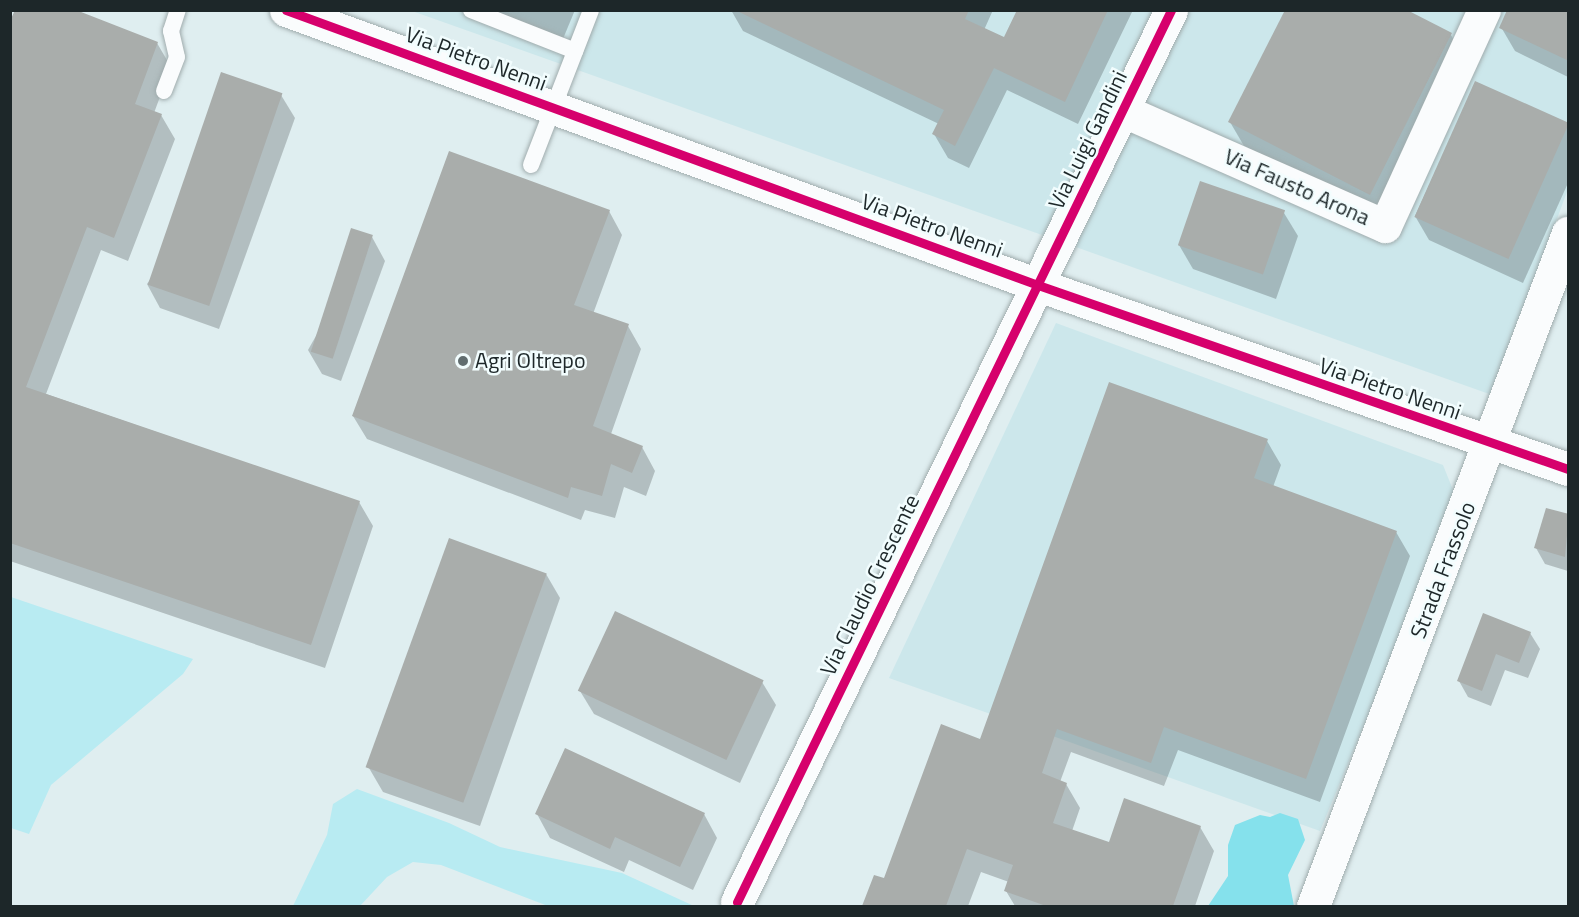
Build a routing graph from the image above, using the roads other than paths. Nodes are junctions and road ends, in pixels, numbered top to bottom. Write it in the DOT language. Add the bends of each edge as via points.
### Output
graph roads {
  1 [pos="178,10"];
  2 [pos="286,10"];
  3 [pos="471,10"];
  4 [pos="591,10"];
  5 [pos="1172,10"];
  6 [pos="1484,10"];
  7 [pos="575,51"];
  8 [pos="164,91"];
  9 [pos="552,108"];
  10 [pos="1124,111"];
  11 [pos="531,165"];
  12 [pos="1569,232"];
  13 [pos="1038,285"];
  14 [pos="1490,445"];
  15 [pos="1569,469"];
  16 [pos="737,902"];
  17 [pos="1313,906"];
  1 -- 8 [label="lane" via="171,31 177,57"];
  2 -- 9 [label="street, Via Pietro Nenni"];
  3 -- 7 [label="lane"];
  4 -- 7 [label="lane"];
  5 -- 10 [label="street, Via Luigi Gandini"];
  6 -- 10 [label="street, Via Fausto Arona" via="1385,226"];
  7 -- 9 [label="lane"];
  9 -- 11 [label="lane"];
  9 -- 13 [label="street, Via Pietro Nenni"];
  10 -- 13 [label="street, Via Luigi Gandini"];
  12 -- 14 [label="street, Strada Frassolo"];
  13 -- 14 [label="street, Via Pietro Nenni"];
  13 -- 16 [label="street, Via Claudio Crescente"];
  14 -- 15 [label="street, Via Pietro Nenni"];
  14 -- 17 [label="street, Strada Frassolo"];
}
